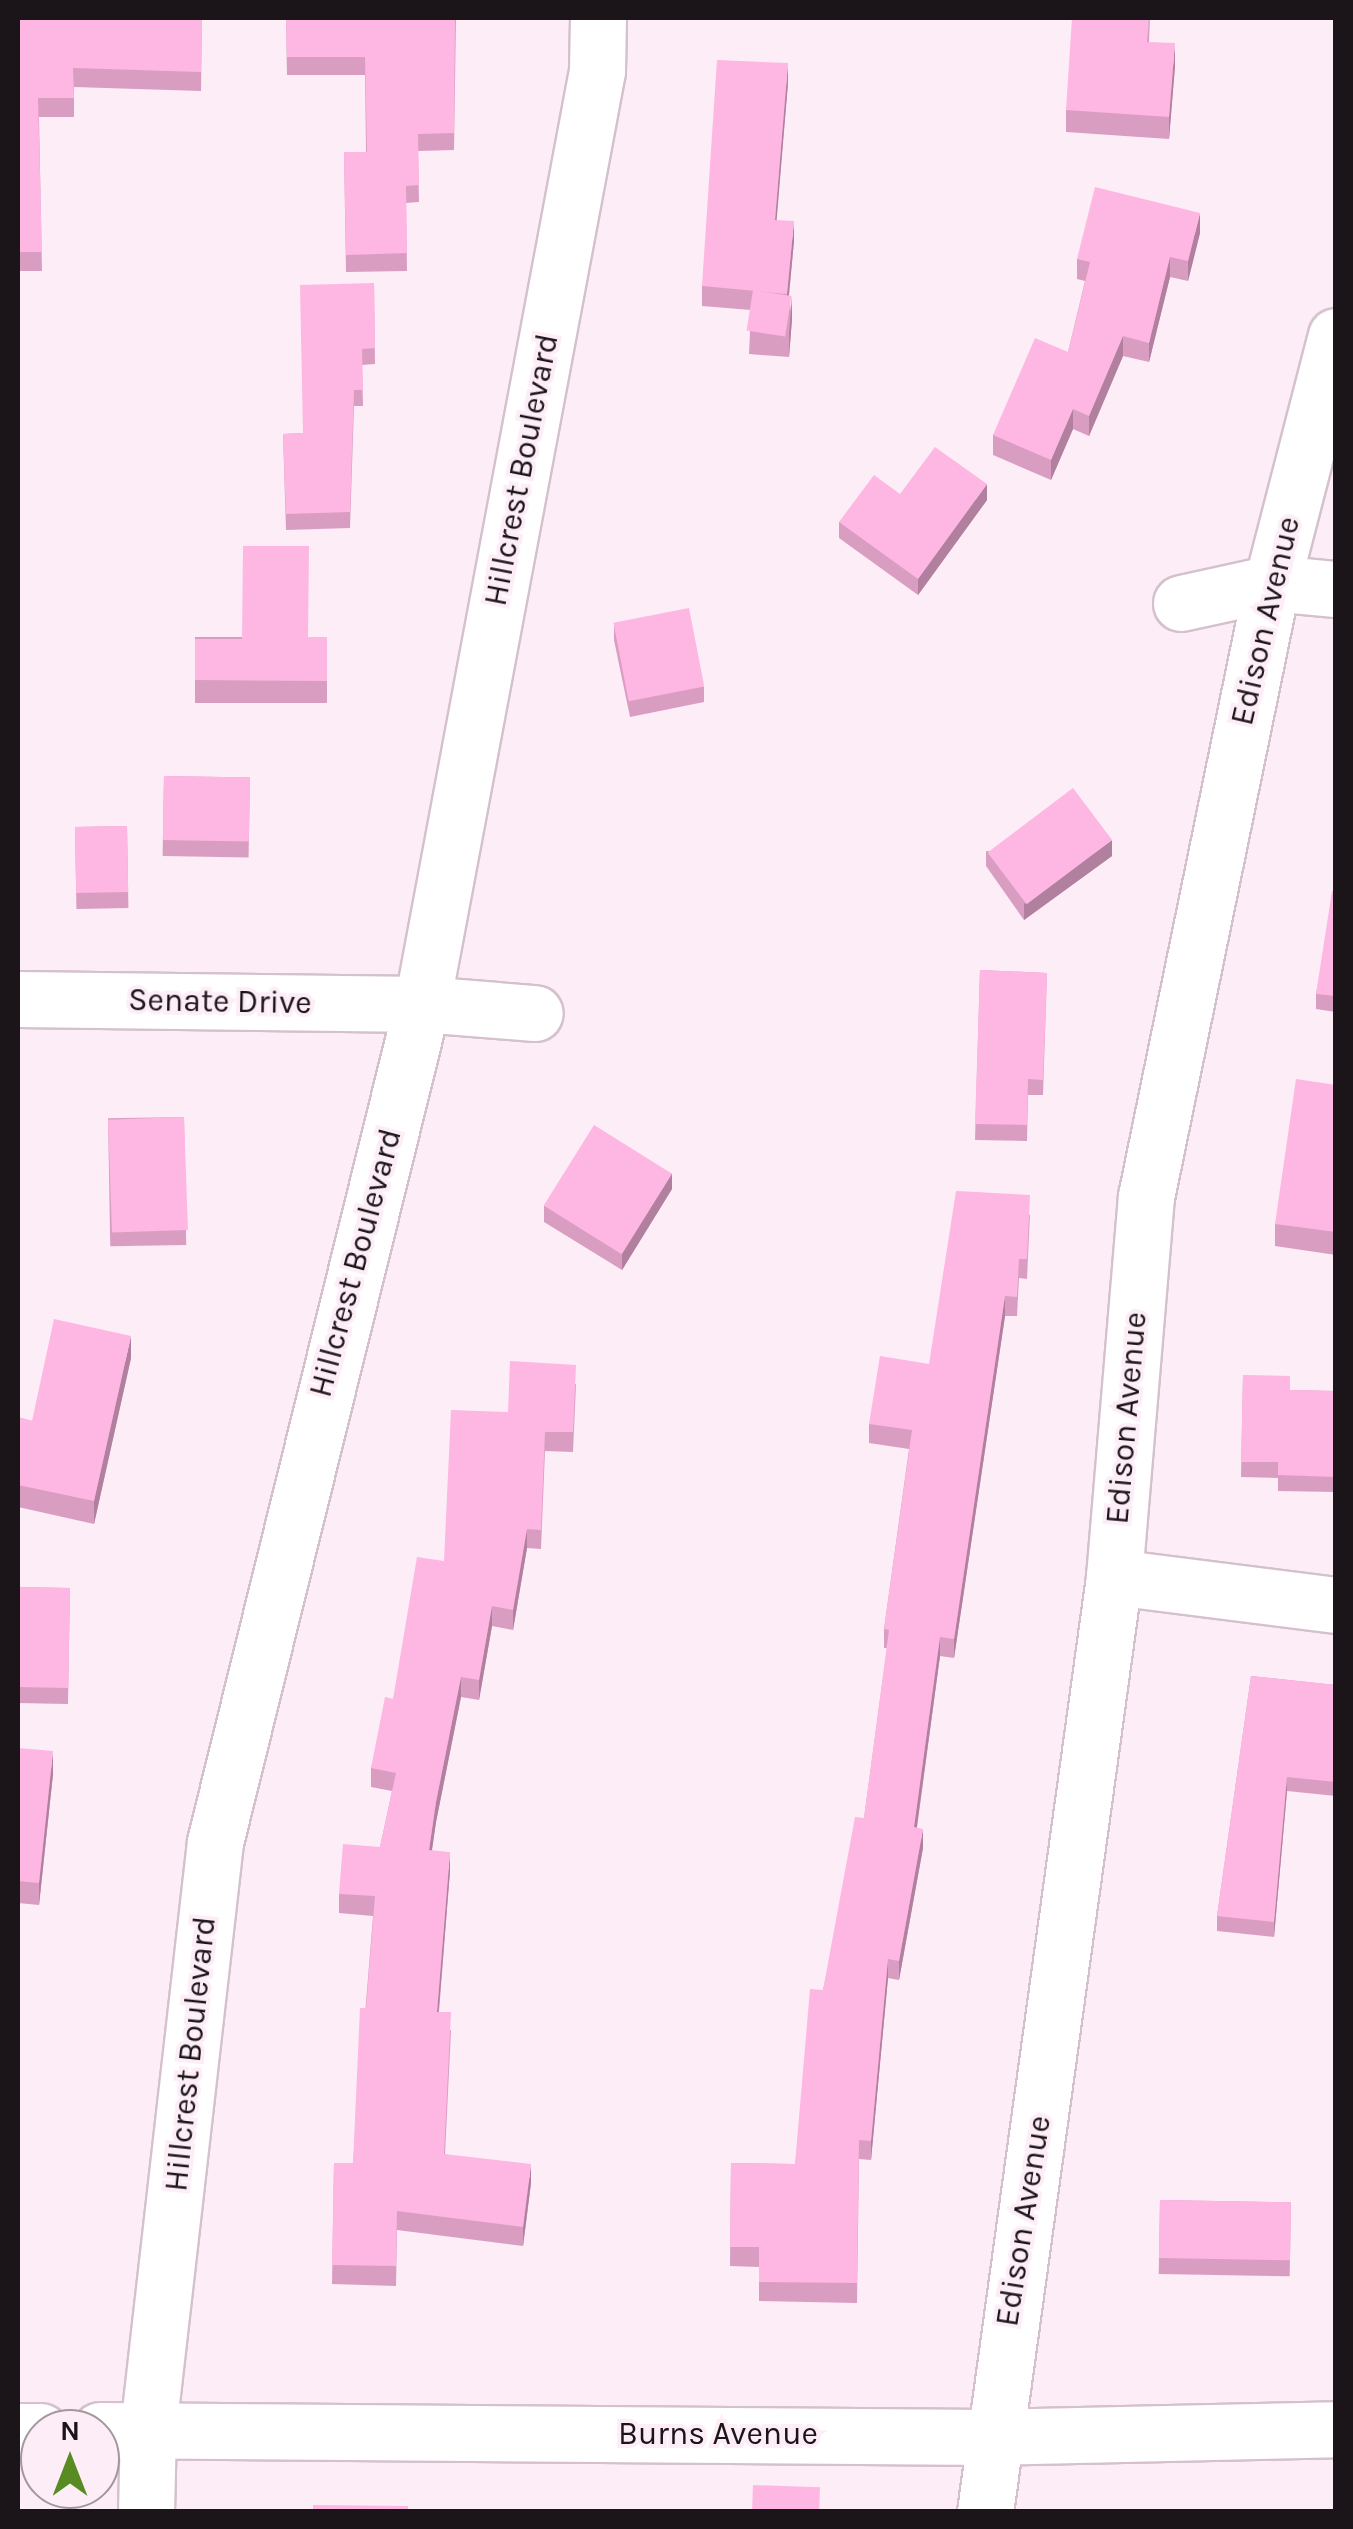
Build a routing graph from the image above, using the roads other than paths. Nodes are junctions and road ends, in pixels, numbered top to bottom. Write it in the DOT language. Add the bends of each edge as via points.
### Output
graph roads {
  1 [pos="598,18"];
  2 [pos="1336,336"];
  3 [pos="1272,584"];
  4 [pos="1336,588"];
  5 [pos="1180,603"];
  6 [pos="18,999"];
  7 [pos="422,1004"];
  8 [pos="535,1013"];
  9 [pos="1114,1577"];
  10 [pos="1336,1605"];
  11 [pos="1336,2429"];
  12 [pos="124,2430"];
  13 [pos="990,2436"];
  14 [pos="146,2512"];
  15 [pos="984,2512"];
  1 -- 7 [label="street, Hillcrest Boulevard" via="597,72"];
  2 -- 3 [label="street, Edison Avenue"];
  3 -- 4 [label="street"];
  3 -- 5 [label="street"];
  3 -- 9 [label="street, Edison Avenue" via="1146,1196"];
  6 -- 7 [label="street, Senate Drive"];
  7 -- 8 [label="street, Senate Drive"];
  7 -- 12 [label="street, Hillcrest Boulevard" via="215,1842"];
  9 -- 10 [label="street"];
  9 -- 13 [label="street, Edison Avenue"];
  11 -- 13 [label="street, Burns Avenue"];
  12 -- 13 [label="street, Burns Avenue"];
  12 -- 14 [label="street, Hillcrest Boulevard"];
  13 -- 15 [label="street, Edison Avenue"];
}
